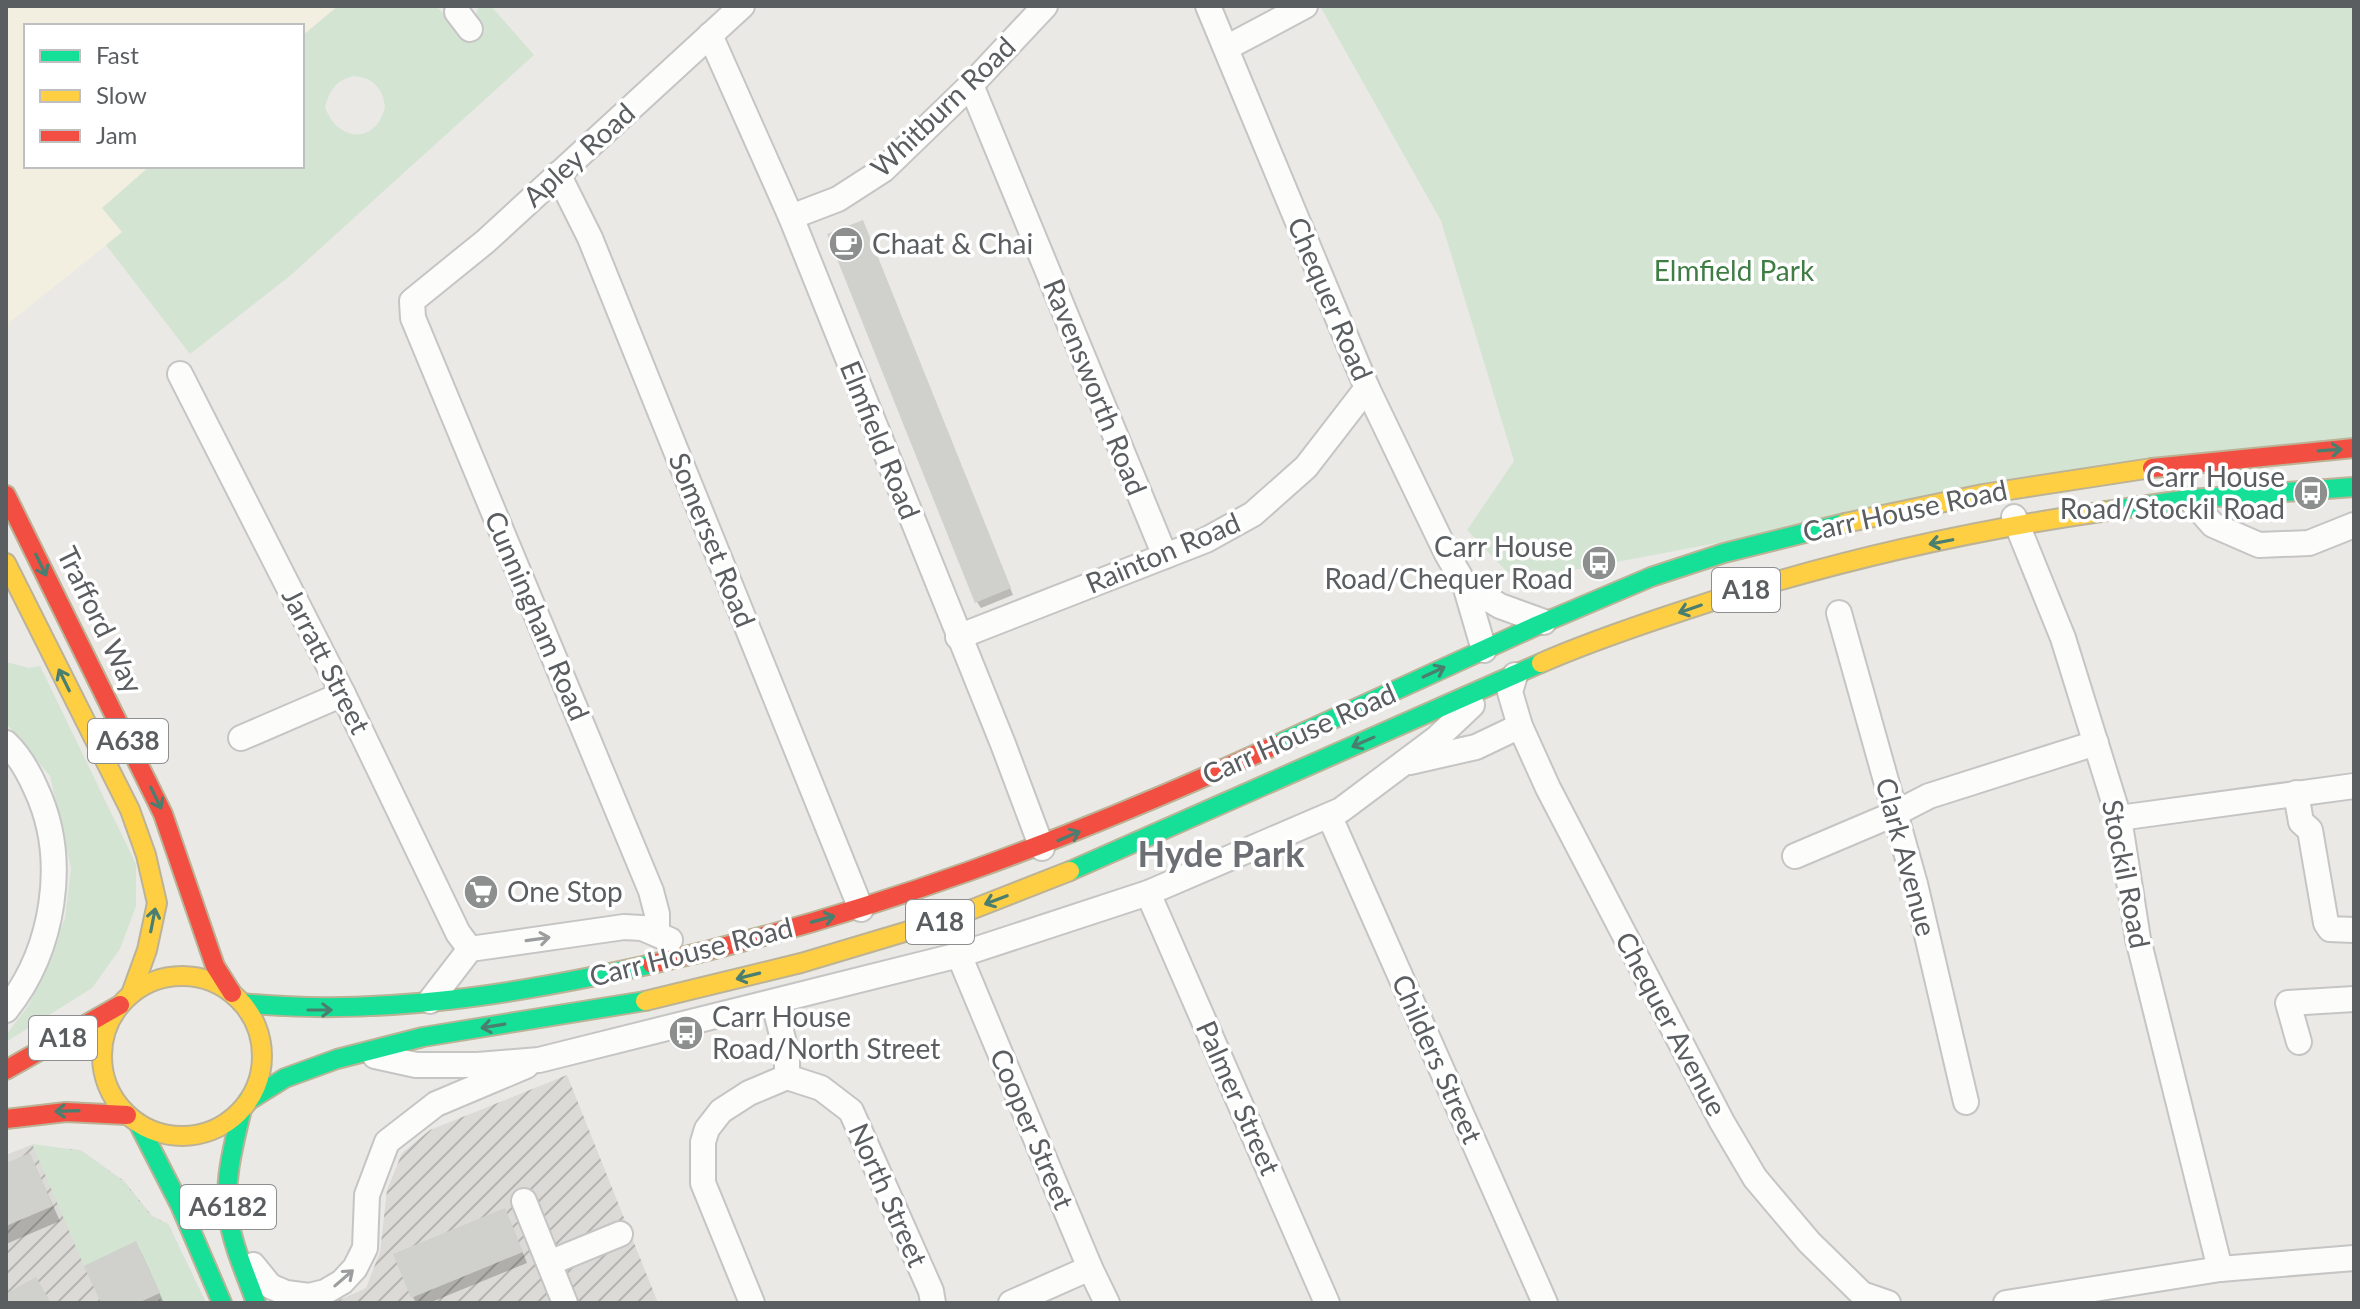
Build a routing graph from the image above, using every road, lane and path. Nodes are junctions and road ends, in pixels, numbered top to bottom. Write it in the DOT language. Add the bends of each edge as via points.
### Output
graph roads {
  1 [pos="742,6"];
  2 [pos="1045,6"];
  3 [pos="1208,6"];
  4 [pos="1305,6"];
  5 [pos="710,35"];
  6 [pos="1226,48"];
  7 [pos="971,85"];
  8 [pos="558,174"];
  9 [pos="791,217"];
  10 [pos="412,301"];
  11 [pos="180,374"];
  12 [pos="1367,388"];
  13 [pos="2354,448"];
  14 [pos="2354,487"];
  15 [pos="2002,489"];
  16 [pos="6,495"];
  17 [pos="2190,499"];
  18 [pos="2354,525"];
  19 [pos="2017,526"];
  20 [pos="1165,556"];
  21 [pos="6,563"];
  22 [pos="1465,585"];
  23 [pos="1839,613"];
  24 [pos="1544,622"];
  25 [pos="958,637"];
  26 [pos="1484,650"];
  27 [pos="1515,675"];
  28 [pos="1486,688"];
  29 [pos="343,694"];
  30 [pos="1520,726"];
  31 [pos="241,738"];
  32 [pos="6,743"];
  33 [pos="2096,743"];
  34 [pos="1405,762"];
  35 [pos="2354,786"];
  36 [pos="2296,793"];
  37 [pos="1894,814"];
  38 [pos="1325,818"];
  39 [pos="2119,818"];
  40 [pos="1042,848"];
  41 [pos="1795,856"];
  42 [pos="1148,893"];
  43 [pos="861,909"];
  44 [pos="2354,930"];
  45 [pos="657,933"];
  46 [pos="470,949"];
  47 [pos="699,953"];
  48 [pos="959,955"];
  49 [pos="237,998"];
  50 [pos="2354,999"];
  51 [pos="125,1000"];
  52 [pos="430,1001"];
  53 [pos="774,1003"];
  54 [pos="6,1010"];
  55 [pos="2299,1042"];
  56 [pos="361,1053"];
  57 [pos="539,1060"];
  58 [pos="422,1065"];
  59 [pos="6,1070"];
  60 [pos="787,1077"];
  61 [pos="1966,1102"];
  62 [pos="245,1105"];
  63 [pos="423,1113"];
  64 [pos="6,1119"];
  65 [pos="132,1119"];
  66 [pos="524,1201"];
  67 [pos="620,1234"];
  68 [pos="236,1246"];
  69 [pos="2354,1258"];
  70 [pos="549,1263"];
  71 [pos="1090,1268"];
  72 [pos="2220,1269"];
  73 [pos="1860,1298"];
  74 [pos="222,1303"];
  75 [pos="256,1303"];
  76 [pos="565,1303"];
  77 [pos="752,1303"];
  78 [pos="933,1303"];
  79 [pos="1011,1303"];
  80 [pos="1107,1303"];
  81 [pos="1327,1303"];
  82 [pos="1545,1303"];
  83 [pos="1888,1303"];
  84 [pos="2006,1303"];
  1 -- 5 [label="street, Apley Road"];
  2 -- 7 [label="street, Whitburn Road"];
  3 -- 6 [label="street, Chequer Road"];
  4 -- 6 [label="street"];
  5 -- 8 [label="street, Apley Road"];
  5 -- 9 [label="street, Elmfield Road"];
  6 -- 12 [label="street, Chequer Road"];
  7 -- 9 [label="street, Whitburn Road" via="883,170 838,199"];
  7 -- 20 [label="street, Ravensworth Road"];
  8 -- 10 [label="street, Apley Road"];
  8 -- 43 [label="street, Somerset Road" via="590,238"];
  9 -- 25 [label="street, Elmfield Road"];
  10 -- 45 [label="street, Cunningham Road" via="413,318 651,891"];
  11 -- 29 [label="street, Jarratt Street"];
  12 -- 20 [label="street, Rainton Road" via="1306,467 1278,494 1231,528"];
  12 -- 22 [label="street, Chequer Road"];
  15 -- 13 [label="highway, Carr House Road / A18, one-way" via="2128,470"];
  14 -- 17 [label="highway, Carr House Road / A18"];
  15 -- 19 [label="street, Stockil Road"];
  15 -- 24 [label="highway, Carr House Road / A18" via="1760,543 1681,566"];
  16 -- 49 [label="highway, Trafford Way / A638, one-way" via="163,814 215,966"];
  17 -- 18 [label="street" via="2213,525 2259,545 2309,543"];
  17 -- 19 [label="highway, Carr House Road / A18"];
  19 -- 27 [label="highway, Carr House Road / A18, one-way" via="1750,588 1579,646"];
  19 -- 33 [label="street, Stockil Road" via="2063,638"];
  20 -- 25 [label="street, Rainton Road"];
  51 -- 21 [label="highway, Trafford Way / A638, one-way" via="147,950 157,903 146,855 130,810"];
  22 -- 24 [label="street" via="1500,606"];
  22 -- 26 [label="street, Chequer Road"];
  23 -- 37 [label="street, Clark Avenue"];
  24 -- 26 [label="highway, Carr House Road / A18"];
  25 -- 40 [label="street, Elmfield Road"];
  40 -- 26 [label="highway, Carr House Road / A18, one-way"];
  27 -- 28 [label="highway, Carr House Road / A18"];
  27 -- 30 [label="street, Chequer Avenue" via="1510,692"];
  28 -- 34 [label="street" via="1467,711"];
  28 -- 56 [label="highway, Carr House Road / A18, one-way" via="1075,869 945,920 801,963 631,1004 423,1037"];
  29 -- 31 [label="street"];
  29 -- 46 [label="street, Jarratt Street"];
  30 -- 34 [label="street" via="1476,747"];
  30 -- 73 [label="street, Chequer Avenue" via="1722,1122 1749,1167"];
  32 -- 54 [label="street" via="43,804 55,863 42,941"];
  33 -- 37 [label="street" via="1929,796"];
  33 -- 39 [label="street, Stockil Road"];
  34 -- 38 [label="street"];
  35 -- 36 [label="street"];
  36 -- 39 [label="street"];
  36 -- 44 [label="street" via="2301,822 2310,830 2326,923 2330,929"];
  37 -- 41 [label="street"];
  37 -- 61 [label="street, Clark Avenue"];
  38 -- 42 [label="street"];
  38 -- 82 [label="street, Childers Street" via="1333,824"];
  39 -- 72 [label="street, Stockil Road" via="2144,965"];
  40 -- 43 [label="highway, Carr House Road / A18"];
  42 -- 48 [label="street"];
  42 -- 81 [label="street, Palmer Street"];
  47 -- 43 [label="highway, Carr House Road / A18, one-way"];
  46 -- 45 [label="street, one-way" via="624,927"];
  45 -- 47 [label="street"];
  46 -- 52 [label="street"];
  47 -- 52 [label="highway, Carr House Road / A18" via="598,976"];
  48 -- 53 [label="street"];
  48 -- 71 [label="street, Cooper Street"];
  49 -- 51 [label="highway" via="204,979 169,977 146,984"];
  49 -- 52 [label="highway, Carr House Road / A18, one-way" via="316,1010"];
  49 -- 62 [label="highway" via="255,1022 262,1056 258,1081"];
  50 -- 55 [label="street" via="2288,1003"];
  51 -- 59 [label="highway, A18"];
  51 -- 65 [label="highway" via="104,1035 102,1063 109,1090"];
  53 -- 57 [label="street"];
  53 -- 60 [label="street"];
  56 -- 58 [label="street"];
  56 -- 62 [label="highway, Carr House Road / A18" via="285,1078"];
  57 -- 58 [label="street"];
  57 -- 63 [label="street"];
  58 -- 63 [label="street" via="433,1090"];
  60 -- 77 [label="street" via="721,1111 703,1142 703,1183"];
  60 -- 78 [label="street, North Street" via="821,1088 851,1111"];
  62 -- 65 [label="highway" via="208,1131 178,1135"];
  62 -- 68 [label="highway, A6182" via="229,1163"];
  68 -- 63 [label="street, one-way" via="270,1286 286,1293 309,1296 342,1282 365,1248 367,1195 387,1142"];
  65 -- 64 [label="highway, one-way" via="87,1110"];
  65 -- 74 [label="highway, A6182" via="180,1205"];
  66 -- 70 [label="street"];
  67 -- 70 [label="street"];
  68 -- 75 [label="highway, A6182"];
  69 -- 72 [label="street"];
  70 -- 76 [label="street"];
  71 -- 79 [label="street"];
  71 -- 80 [label="street, Cooper Street"];
  72 -- 84 [label="street"];
  73 -- 83 [label="street, Chequer Avenue"];
}
